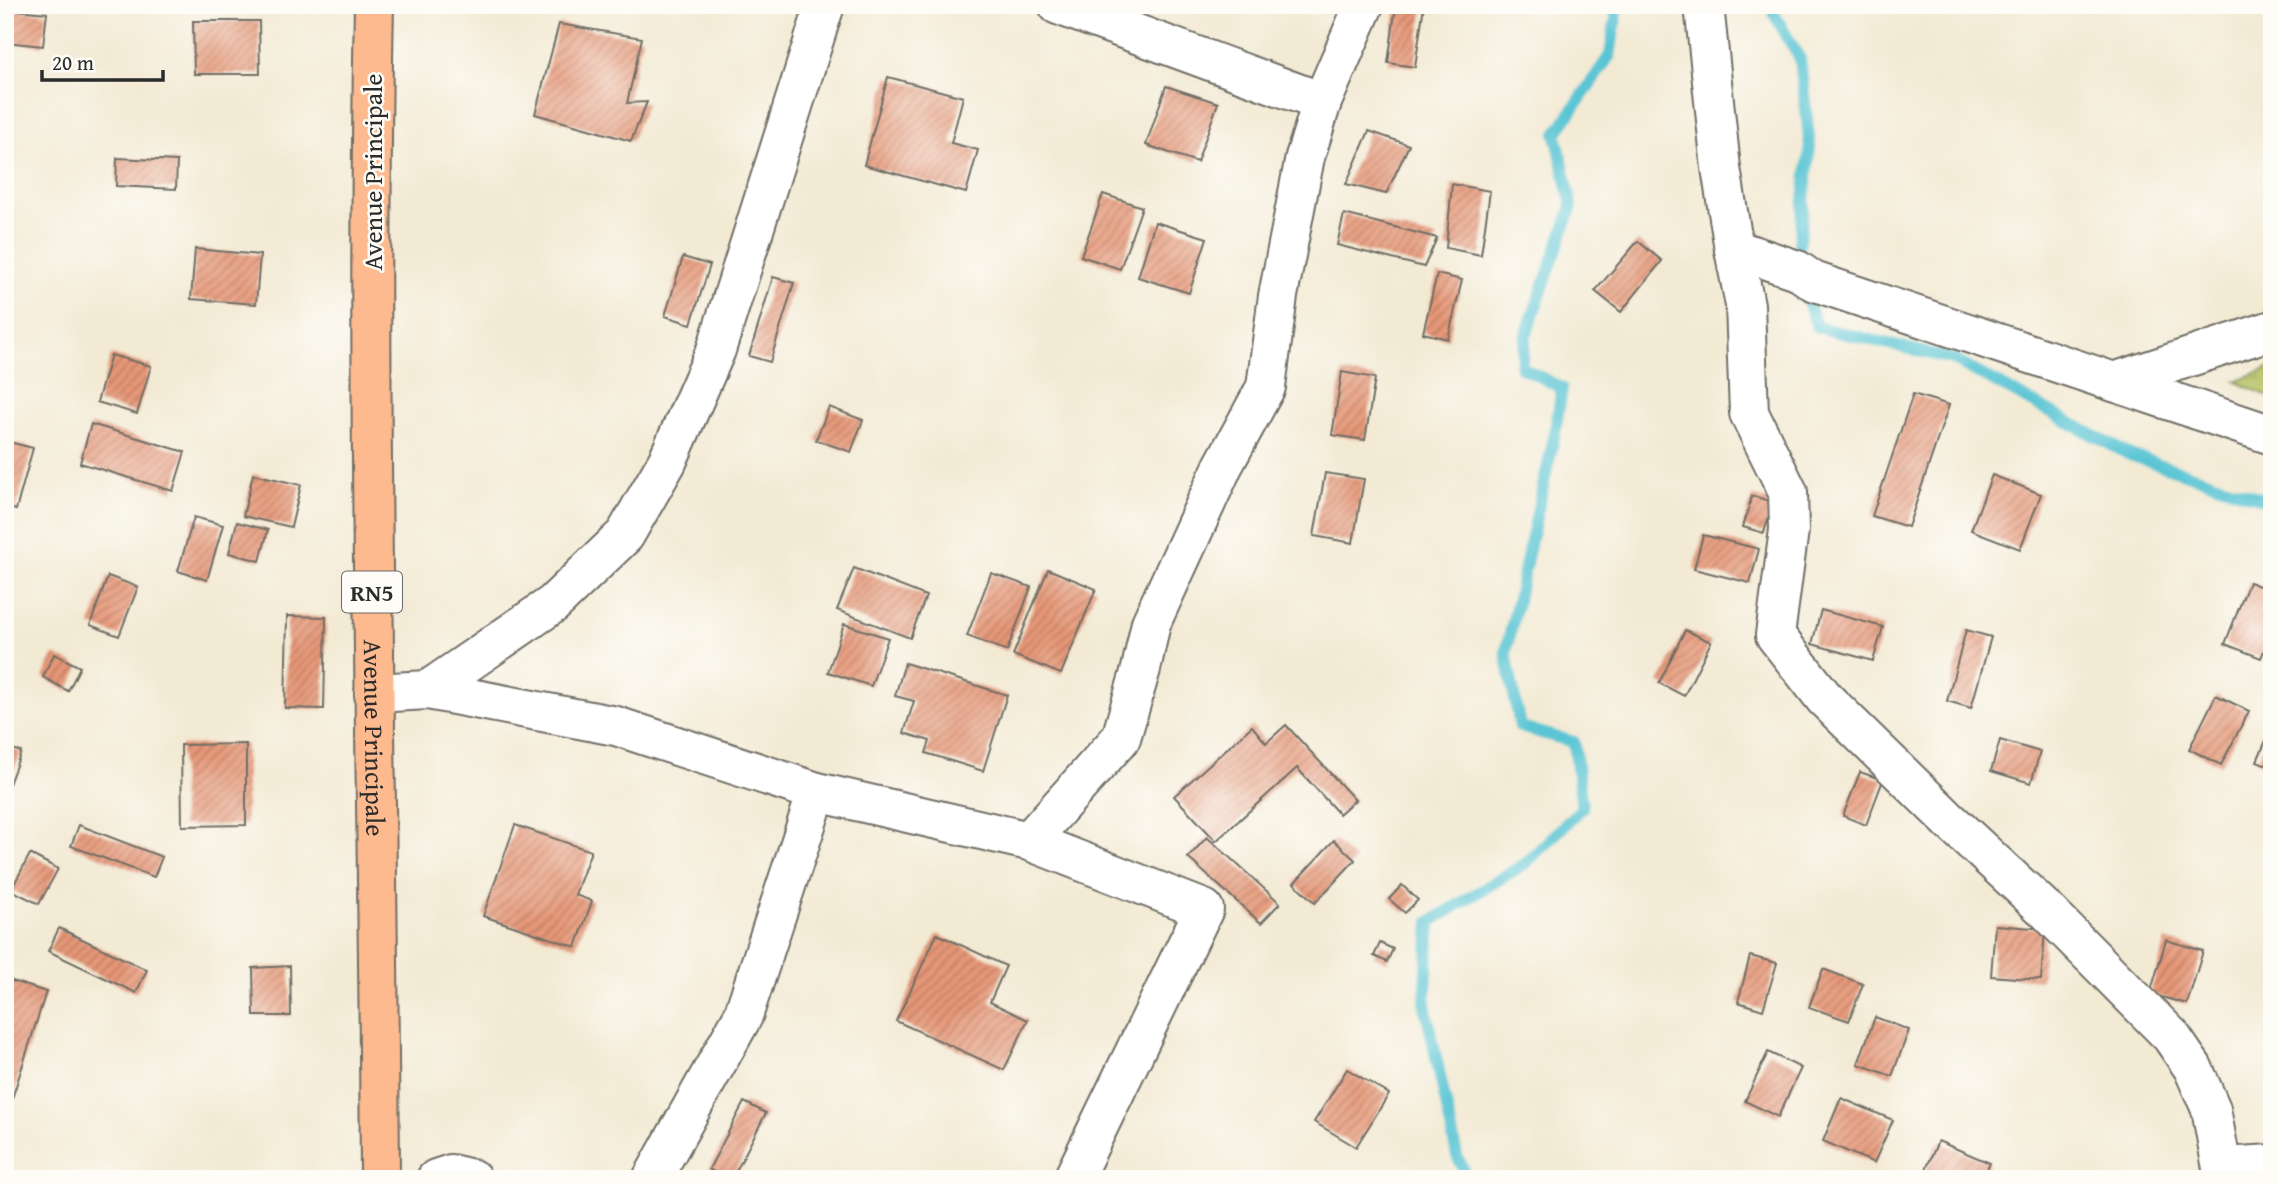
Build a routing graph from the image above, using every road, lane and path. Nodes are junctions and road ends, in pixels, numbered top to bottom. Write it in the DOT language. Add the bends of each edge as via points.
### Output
graph roads {
  1 [pos="374,5"];
  2 [pos="825,5"];
  3 [pos="1058,5"];
  4 [pos="1364,5"];
  5 [pos="1704,5"];
  6 [pos="1322,102"];
  7 [pos="1734,249"];
  8 [pos="2272,330"];
  9 [pos="2114,382"];
  10 [pos="2272,435"];
  11 [pos="428,690"];
  12 [pos="374,693"];
  13 [pos="817,792"];
  14 [pos="1029,841"];
  15 [pos="2272,1164"];
  16 [pos="2223,1173"];
  17 [pos="380,1179"];
  18 [pos="436,1179"];
  19 [pos="472,1179"];
  20 [pos="652,1179"];
  21 [pos="1073,1179"];
  1 -- 12 [label="highway, Avenue Principale / RN5"];
  2 -- 11 [label="street" via="716,350 667,462 625,535 553,604"];
  3 -- 6 [label="street"];
  4 -- 6 [label="street"];
  5 -- 7 [label="street"];
  6 -- 14 [label="street" via="1305,157 1266,387 1223,466 1151,623 1121,738"];
  7 -- 9 [label="street" via="1797,270 1821,284"];
  7 -- 16 [label="street" via="1745,305 1749,413 1788,492 1789,530 1775,635 1825,699 2171,1036 2193,1068 2211,1109"];
  8 -- 9 [label="street"];
  9 -- 10 [label="street"];
  11 -- 12 [label="street"];
  11 -- 13 [label="street" via="616,726"];
  12 -- 17 [label="highway, Avenue Principale / RN5"];
  13 -- 14 [label="street"];
  13 -- 20 [label="street" via="743,1016"];
  14 -- 21 [label="street" via="1204,909"];
  15 -- 16 [label="street"];
  18 -- 19 [label="street" via="451,1174"];
}
